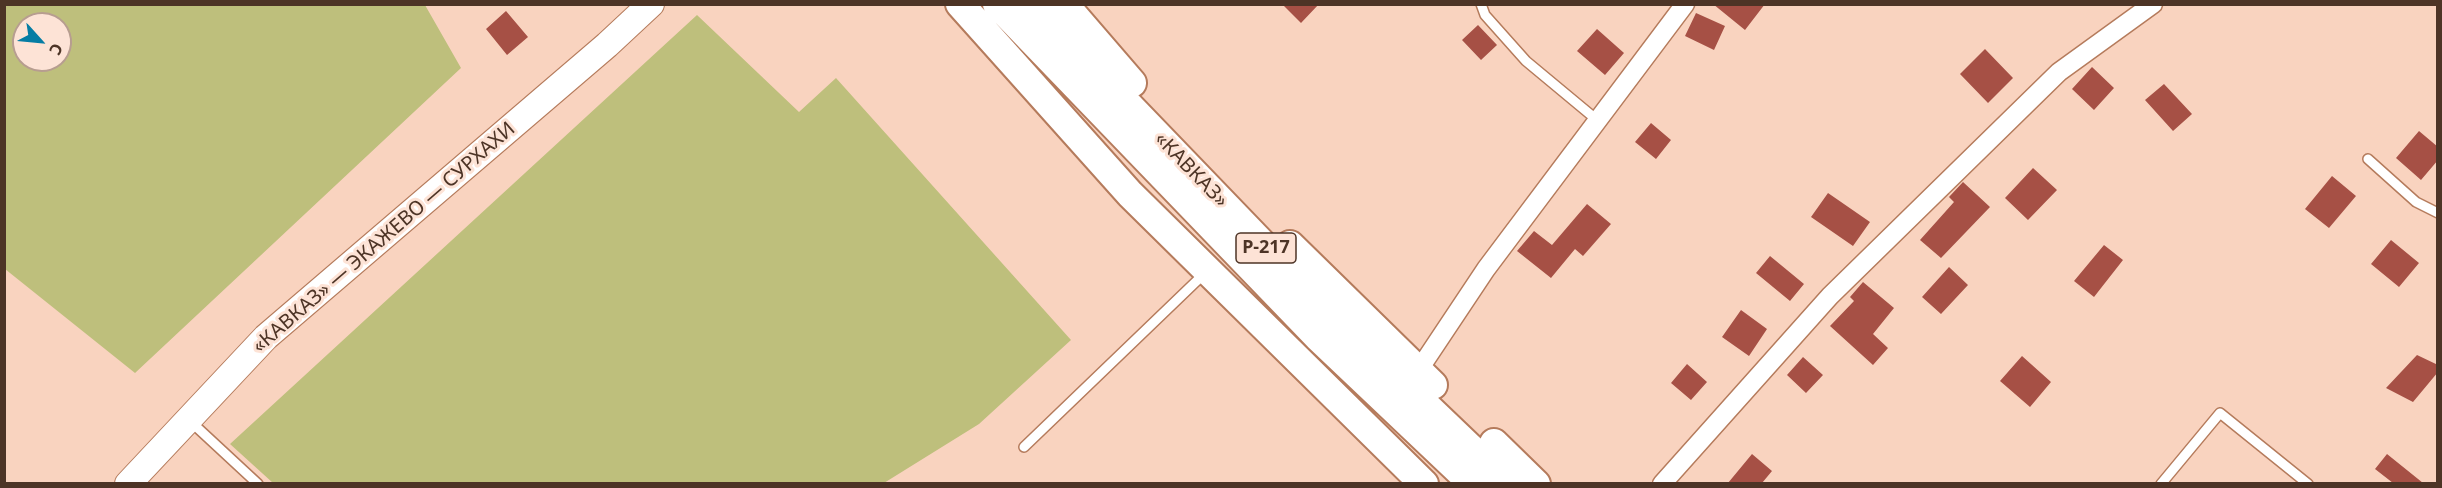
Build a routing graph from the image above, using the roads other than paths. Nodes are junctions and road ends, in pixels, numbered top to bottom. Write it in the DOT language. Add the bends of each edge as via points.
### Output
graph roads {
  1 [pos="651,4"];
  2 [pos="960,4"];
  3 [pos="998,4"];
  4 [pos="1031,4"];
  5 [pos="1064,4"];
  6 [pos="1481,4"];
  7 [pos="1685,4"];
  8 [pos="2153,4"];
  9 [pos="1597,120"];
  10 [pos="2368,159"];
  11 [pos="2438,213"];
  12 [pos="1207,271"];
  13 [pos="1418,371"];
  14 [pos="189,419"];
  15 [pos="1024,447"];
  16 [pos="128,483"];
  17 [pos="258,483"];
  18 [pos="1424,483"];
  19 [pos="1473,483"];
  20 [pos="1508,483"];
  21 [pos="1536,483"];
  22 [pos="1662,483"];
  23 [pos="2161,483"];
  24 [pos="2308,483"];
  1 -- 14 [label="main road, «КАВКАЗ» — ЭКАЖЕВО — СУРХАХИ" via="267,337"];
  2 -- 12 [label="highway" via="1131,194"];
  3 -- 19 [label="highway, «КАВКАЗ» / Р-217" via="1318,337"];
  4 -- 20 [label="highway, «КАВКАЗ» / Р-217" via="1323,307"];
  5 -- 13 [label="highway, Р-217" via="1173,131"];
  6 -- 9 [label="lane" via="1485,15 1526,61"];
  7 -- 9 [label="street"];
  8 -- 22 [label="street" via="2059,72 2034,96 1830,296"];
  9 -- 13 [label="street" via="1486,269"];
  10 -- 11 [label="lane" via="2416,202"];
  12 -- 15 [label="lane"];
  12 -- 18 [label="highway"];
  13 -- 21 [label="highway, Р-217"];
  14 -- 16 [label="main road, «КАВКАЗ» — ЭКАЖЕВО — СУРХАХИ"];
  14 -- 17 [label="lane"];
  23 -- 24 [label="lane" via="2220,413"];
}
